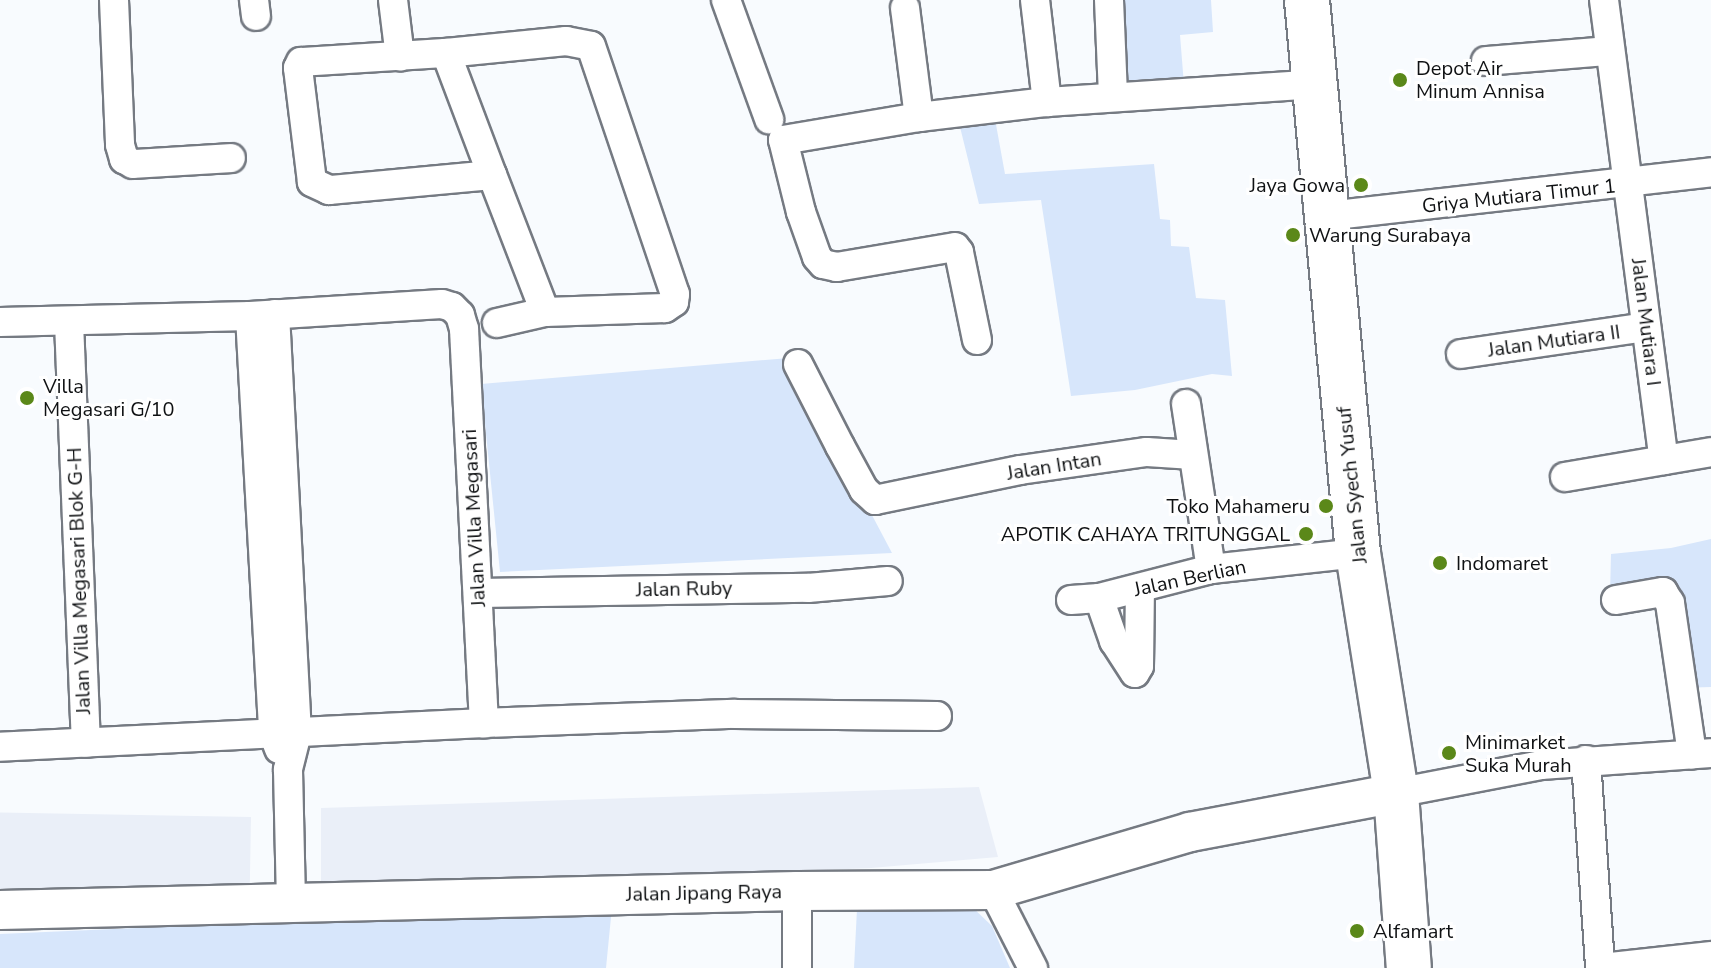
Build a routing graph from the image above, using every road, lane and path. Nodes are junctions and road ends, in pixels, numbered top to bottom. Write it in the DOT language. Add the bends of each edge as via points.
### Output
graph roads {
  1 [pos="114,0"];
  2 [pos="393,0"];
  3 [pos="726,0"];
  4 [pos="1035,0"];
  5 [pos="1109,0"];
  6 [pos="1307,0"];
  7 [pos="1604,0"];
  8 [pos="905,8"];
  9 [pos="1608,51"];
  10 [pos="446,53"];
  11 [pos="400,57"];
  12 [pos="1486,61"];
  13 [pos="1316,84"];
  14 [pos="1113,97"];
  15 [pos="1047,102"];
  16 [pos="919,117"];
  17 [pos="769,119"];
  18 [pos="231,158"];
  19 [pos="1711,172"];
  20 [pos="492,175"];
  21 [pos="1628,184"];
  22 [pos="1327,216"];
  23 [pos="545,312"];
  24 [pos="262,315"];
  25 [pos="0,322"];
  26 [pos="69,322"];
  27 [pos="497,323"];
  28 [pos="1646,327"];
  29 [pos="977,340"];
  30 [pos="1461,354"];
  31 [pos="798,364"];
  32 [pos="1186,404"];
  33 [pos="1711,452"];
  34 [pos="1193,455"];
  35 [pos="1664,460"];
  36 [pos="1565,477"];
  37 [pos="1358,553"];
  38 [pos="1211,569"];
  39 [pos="888,581"];
  40 [pos="1140,588"];
  41 [pos="479,593"];
  42 [pos="1616,600"];
  43 [pos="937,716"];
  44 [pos="484,723"];
  45 [pos="285,733"];
  46 [pos="86,743"];
  47 [pos="0,747"];
  48 [pos="1701,754"];
  49 [pos="1586,760"];
  50 [pos="1396,793"];
  51 [pos="993,890"];
  52 [pos="790,891"];
  53 [pos="291,903"];
  54 [pos="0,910"];
  55 [pos="1711,956"];
  56 [pos="785,968"];
  57 [pos="797,968"];
  58 [pos="1033,968"];
  59 [pos="1409,968"];
  60 [pos="1601,968"];
  1 -- 18 [label="street" via="124,159 133,164"];
  2 -- 11 [label="street"];
  3 -- 17 [label="street"];
  4 -- 15 [label="street"];
  5 -- 14 [label="street"];
  6 -- 13 [label="main road, Jalan Syech Yusuf"];
  7 -- 9 [label="street, Jalan Mutiara I"];
  8 -- 16 [label="street"];
  9 -- 12 [label="street"];
  9 -- 21 [label="street, Jalan Mutiara I"];
  10 -- 11 [label="street"];
  10 -- 20 [label="street"];
  10 -- 23 [label="street" via="566,41 591,46 674,302 665,308"];
  11 -- 20 [label="street" via="301,62 312,182 329,190"];
  13 -- 14 [label="street"];
  13 -- 22 [label="main road, Jalan Syech Yusuf"];
  14 -- 15 [label="street"];
  15 -- 16 [label="street"];
  16 -- 29 [label="street" via="783,140 791,176 823,264 837,267 948,247 959,252"];
  19 -- 21 [label="street, Griya Mutiara Timur 1"];
  20 -- 23 [label="street"];
  21 -- 22 [label="street, Griya Mutiara Timur 1"];
  21 -- 28 [label="street, Jalan Mutiara I"];
  22 -- 37 [label="main road, Jalan Syech Yusuf"];
  23 -- 27 [label="street"];
  24 -- 26 [label="street, Jalan Villa Megasari"];
  24 -- 41 [label="street, Jalan Villa Megasari" via="442,304 460,315"];
  24 -- 45 [label="street"];
  25 -- 26 [label="street, Jalan Villa Megasari"];
  26 -- 46 [label="street, Jalan Villa Megasari Blok G-H"];
  28 -- 30 [label="street, Jalan Mutiara II"];
  28 -- 35 [label="street, Jalan Mutiara I"];
  31 -- 34 [label="street, Jalan Intan" via="864,490 875,500 1020,470 1147,452"];
  32 -- 34 [label="street"];
  33 -- 35 [label="street"];
  34 -- 38 [label="street"];
  35 -- 36 [label="street"];
  37 -- 38 [label="street, Jalan Berlian"];
  37 -- 50 [label="main road, Jalan Syech Yusuf"];
  38 -- 40 [label="street, Jalan Berlian"];
  39 -- 41 [label="street, Jalan Ruby" via="808,588"];
  40 -- 40 [label="street, Jalan Berlian" via="1085,599 1135,673 1139,666"];
  41 -- 44 [label="street, Jalan Villa Megasari"];
  42 -- 48 [label="street" via="1663,592 1670,603"];
  43 -- 44 [label="street" via="735,714"];
  44 -- 45 [label="street"];
  45 -- 46 [label="street"];
  45 -- 53 [label="street"];
  46 -- 47 [label="street"];
  48 -- 49 [label="street"];
  49 -- 50 [label="street"];
  49 -- 60 [label="street"];
  50 -- 51 [label="main road, Jalan Jipang Raya" via="1190,832"];
  50 -- 59 [label="main road, Jalan Syech Yusuf"];
  51 -- 52 [label="main road, Jalan Jipang Raya"];
  51 -- 58 [label="street"];
  52 -- 53 [label="main road, Jalan Jipang Raya"];
  52 -- 56 [label="street"];
  52 -- 57 [label="street"];
  53 -- 54 [label="main road, Jalan Jipang Raya"];
  55 -- 60 [label="street"];
}
